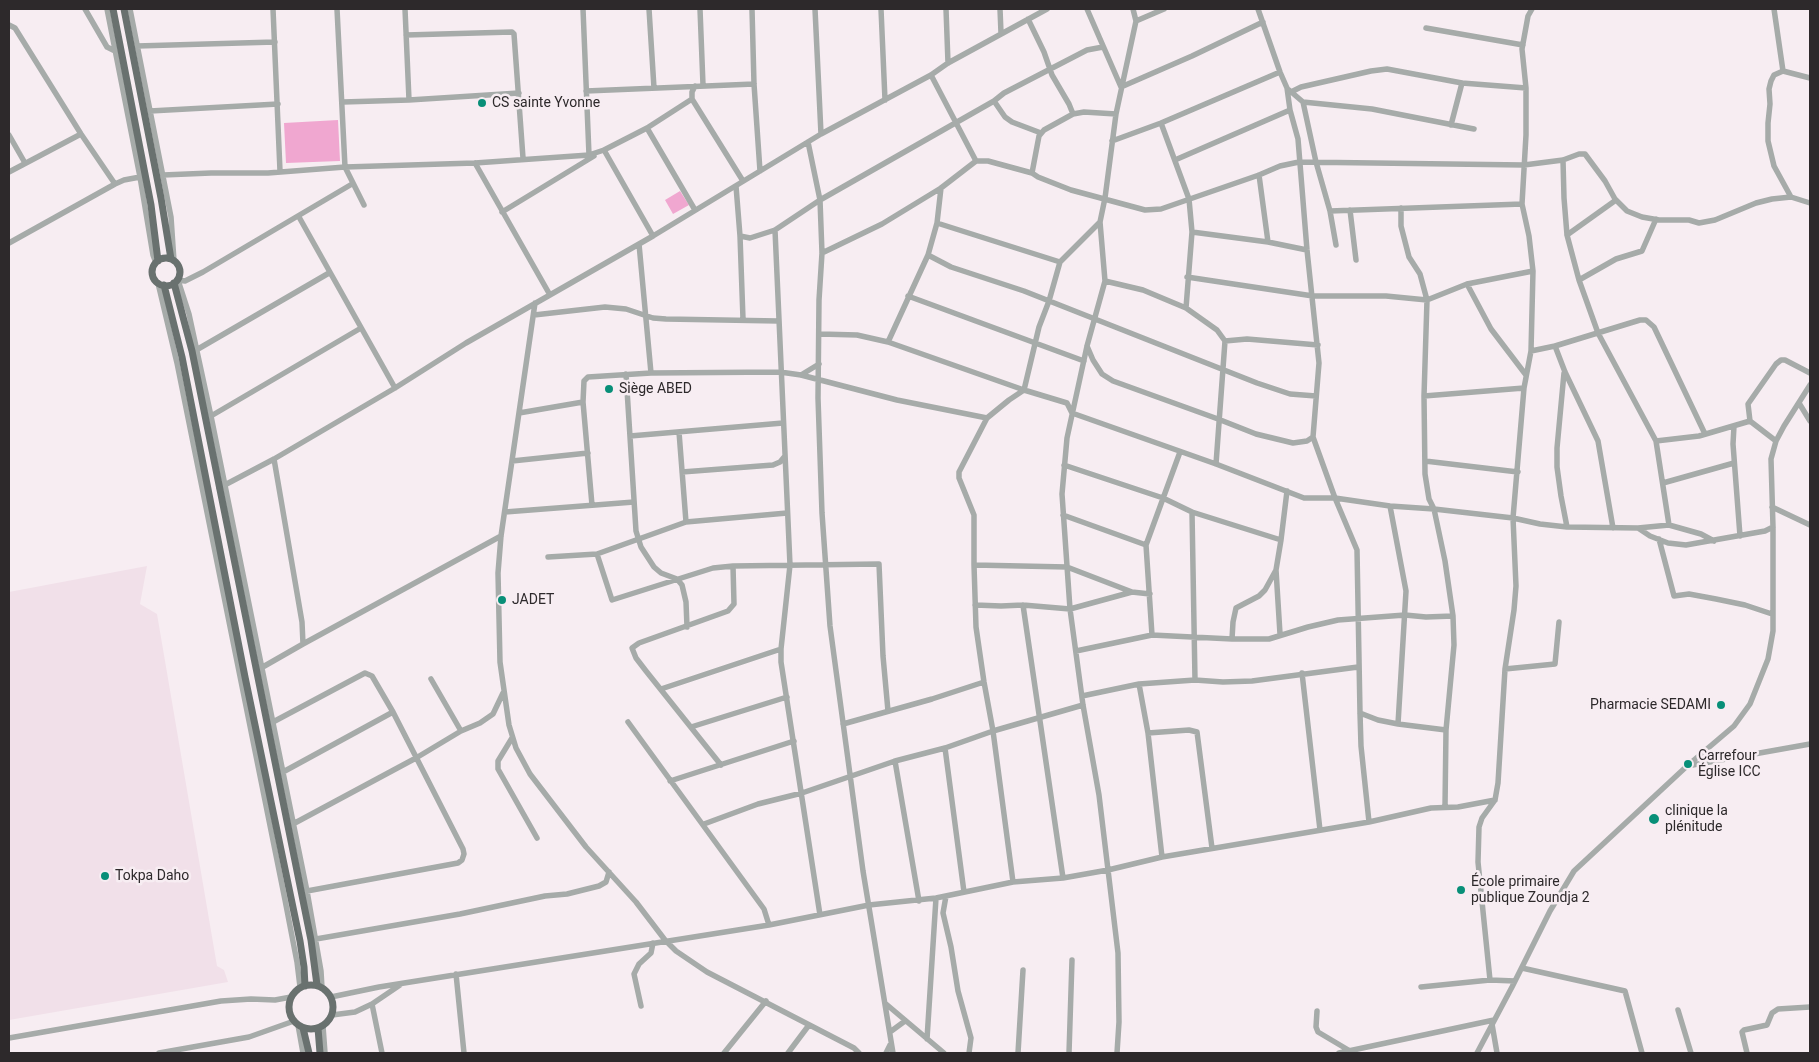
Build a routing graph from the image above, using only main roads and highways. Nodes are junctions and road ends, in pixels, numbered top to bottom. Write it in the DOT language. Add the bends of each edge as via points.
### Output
graph roads {
  1 [pos="113,9"];
  2 [pos="124,9"];
  3 [pos="172,260"];
  4 [pos="157,262"];
  5 [pos="176,281"];
  6 [pos="161,284"];
  7 [pos="302,986"];
  8 [pos="320,986"];
  9 [pos="299,1025"];
  10 [pos="320,1027"];
  11 [pos="309,1053"];
  12 [pos="320,1053"];
  1 -- 4 [label="main road" via="151,205"];
  2 -- 3 [label="main road"];
  3 -- 4 [label="main road" via="166,258"];
  3 -- 5 [label="main road" via="180,271"];
  4 -- 6 [label="main road" via="153,274"];
  5 -- 6 [label="main road"];
  5 -- 8 [label="main road" via="222,487"];
  6 -- 7 [label="main road" via="182,357 298,932 304,967"];
  7 -- 8 [label="main road"];
  7 -- 9 [label="main road" via="291,997 289,1010"];
  8 -- 10 [label="main road" via="333,1004 332,1016"];
  9 -- 10 [label="main road" via="311,1029"];
  9 -- 11 [label="main road"];
  10 -- 12 [label="main road"];
}
